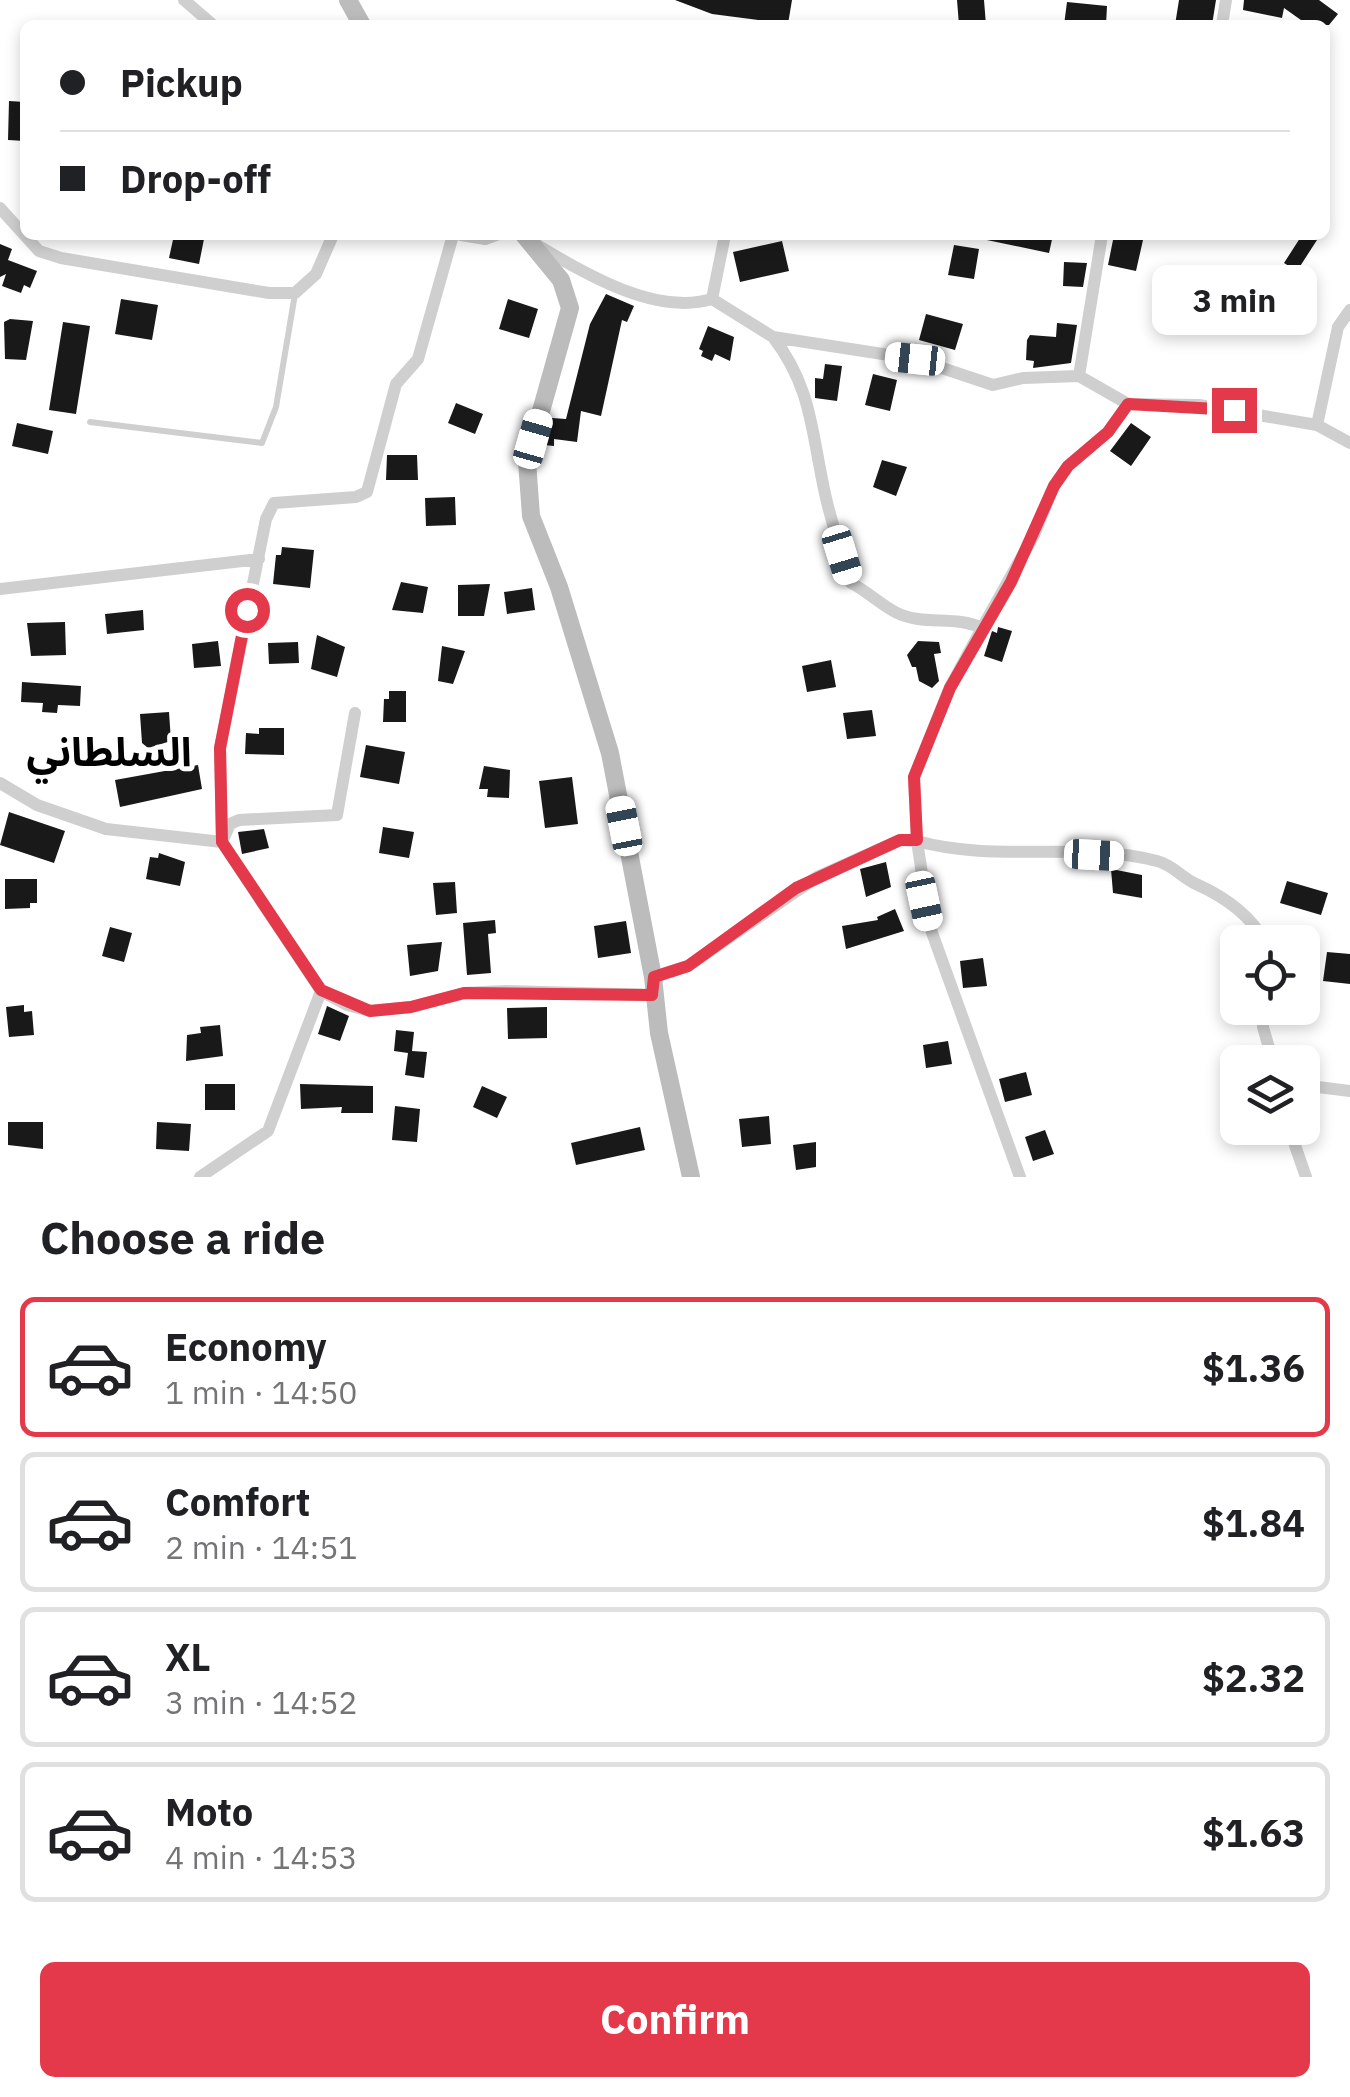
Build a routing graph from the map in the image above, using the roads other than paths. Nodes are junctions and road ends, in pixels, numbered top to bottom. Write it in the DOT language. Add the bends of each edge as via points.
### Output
graph roads {
  1 [pos="184,0"];
  2 [pos="207,20"];
  3 [pos="0,208"];
  4 [pos="20,230"];
  5 [pos="29,240"];
  6 [pos="330,240"];
  7 [pos="452,240"];
  8 [pos="530,240"];
  9 [pos="531,240"];
  10 [pos="724,240"];
  11 [pos="1101,240"];
  12 [pos="295,293"];
  13 [pos="712,299"];
  14 [pos="1350,310"];
  15 [pos="773,337"];
  16 [pos="1079,376"];
  17 [pos="1128,404"];
  18 [pos="90,422"];
  19 [pos="1317,425"];
  20 [pos="1350,443"];
  21 [pos="259,560"];
  22 [pos="0,589"];
  23 [pos="982,628"];
  24 [pos="356,712"];
  25 [pos="0,783"];
  26 [pos="917,840"];
  27 [pos="222,842"];
  28 [pos="1256,925"];
  29 [pos="653,986"];
  30 [pos="321,990"];
  31 [pos="1320,1087"];
  32 [pos="1350,1091"];
  33 [pos="1295,1145"];
  34 [pos="200,1177"];
  35 [pos="691,1177"];
  36 [pos="1020,1177"];
  37 [pos="1306,1177"];
  1 -- 2 [label="street"];
  3 -- 4 [label="street"];
  5 -- 12 [label="street" via="60,258"];
  6 -- 12 [label="street" via="316,274"];
  7 -- 21 [label="street" via="418,359 396,384 367,492 274,503"];
  8 -- 29 [label="street" via="561,280 570,308 527,461 531,516 610,754"];
  9 -- 13 [label="street" via="635,294 689,306"];
  10 -- 13 [label="street"];
  11 -- 16 [label="street"];
  12 -- 18 [label="lane" via="276,407 262,443"];
  13 -- 15 [label="street"];
  14 -- 19 [label="street" via="1338,326"];
  15 -- 16 [label="street" via="915,359 994,386"];
  15 -- 23 [label="street" via="796,366 805,394 851,582 895,612"];
  16 -- 17 [label="street"];
  17 -- 19 [label="street" via="1200,405"];
  17 -- 23 [label="street" via="1054,486"];
  19 -- 20 [label="street"];
  21 -- 22 [label="street"];
  21 -- 27 [label="street" via="220,748"];
  23 -- 26 [label="street" via="914,777"];
  24 -- 27 [label="street" via="337,815 239,820"];
  25 -- 27 [label="street" via="37,805 106,829"];
  26 -- 28 [label="street" via="973,853 1156,860 1216,893"];
  26 -- 29 [label="street" via="900,840 817,877"];
  26 -- 36 [label="street" via="930,927"];
  27 -- 30 [label="street"];
  29 -- 30 [label="street" via="464,993 370,1011"];
  29 -- 35 [label="street"];
  30 -- 34 [label="street" via="268,1131"];
  31 -- 32 [label="street"];
  33 -- 37 [label="street"];
}
